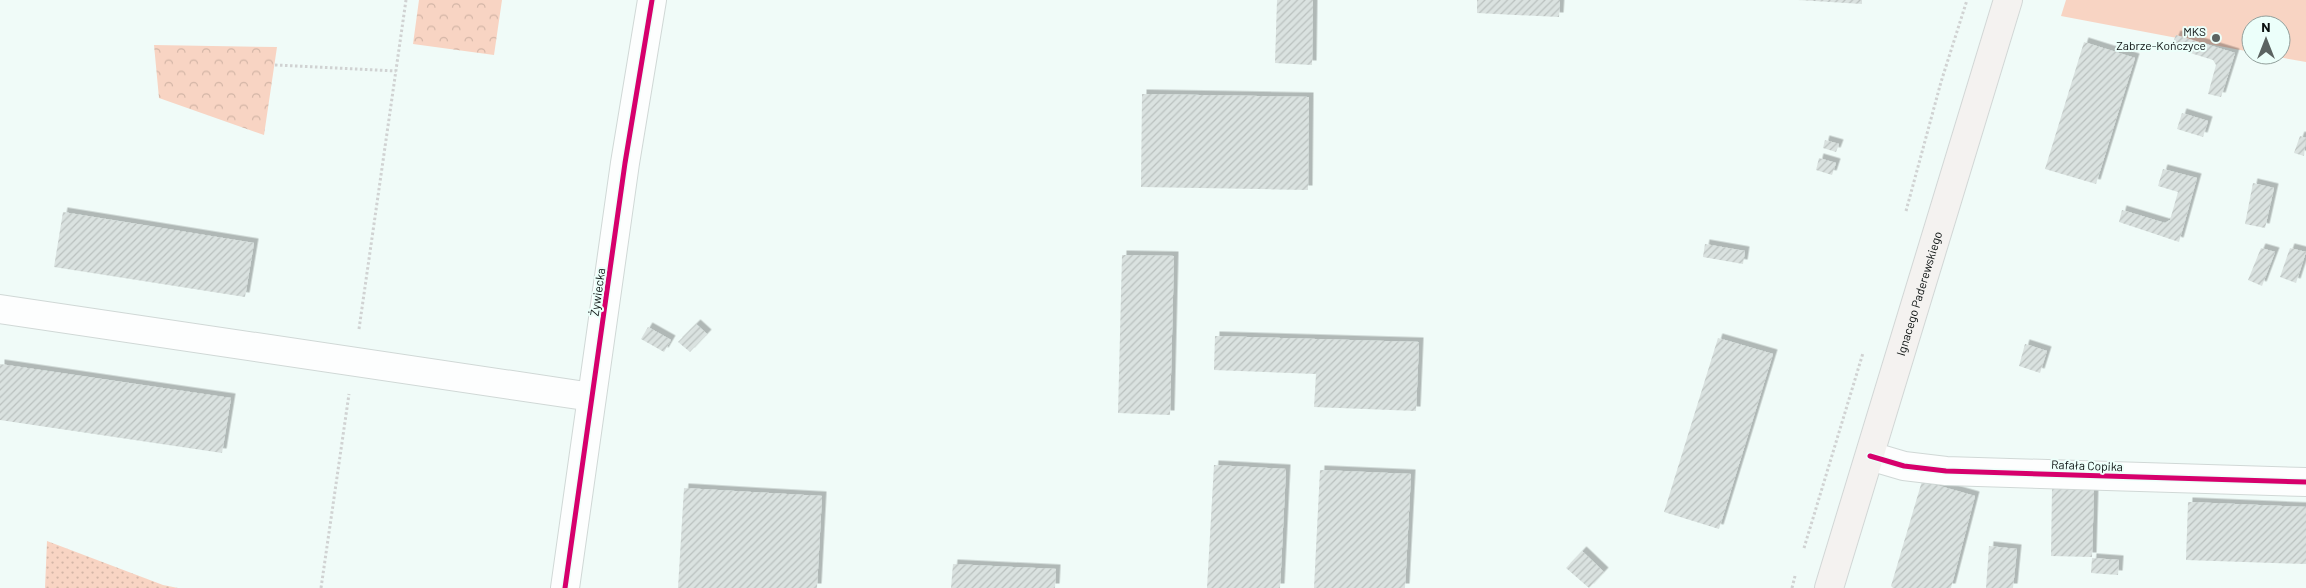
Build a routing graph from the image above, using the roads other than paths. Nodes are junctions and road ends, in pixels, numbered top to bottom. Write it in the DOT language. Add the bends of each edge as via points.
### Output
graph roads {
  1 [pos="652,0"];
  2 [pos="2008,0"];
  3 [pos="0,310"];
  4 [pos="592,397"];
  5 [pos="1870,456"];
  6 [pos="2306,482"];
  7 [pos="565,588"];
  8 [pos="1829,588"];
  1 -- 4 [label="street, Żywiecka"];
  2 -- 5 [label="main road, Ignacego Paderewskiego"];
  3 -- 4 [label="street"];
  4 -- 7 [label="street, Żywiecka"];
  5 -- 6 [label="street, Rafała Copika" via="1904,466 1946,471"];
  5 -- 8 [label="main road, Ignacego Paderewskiego"];
}
